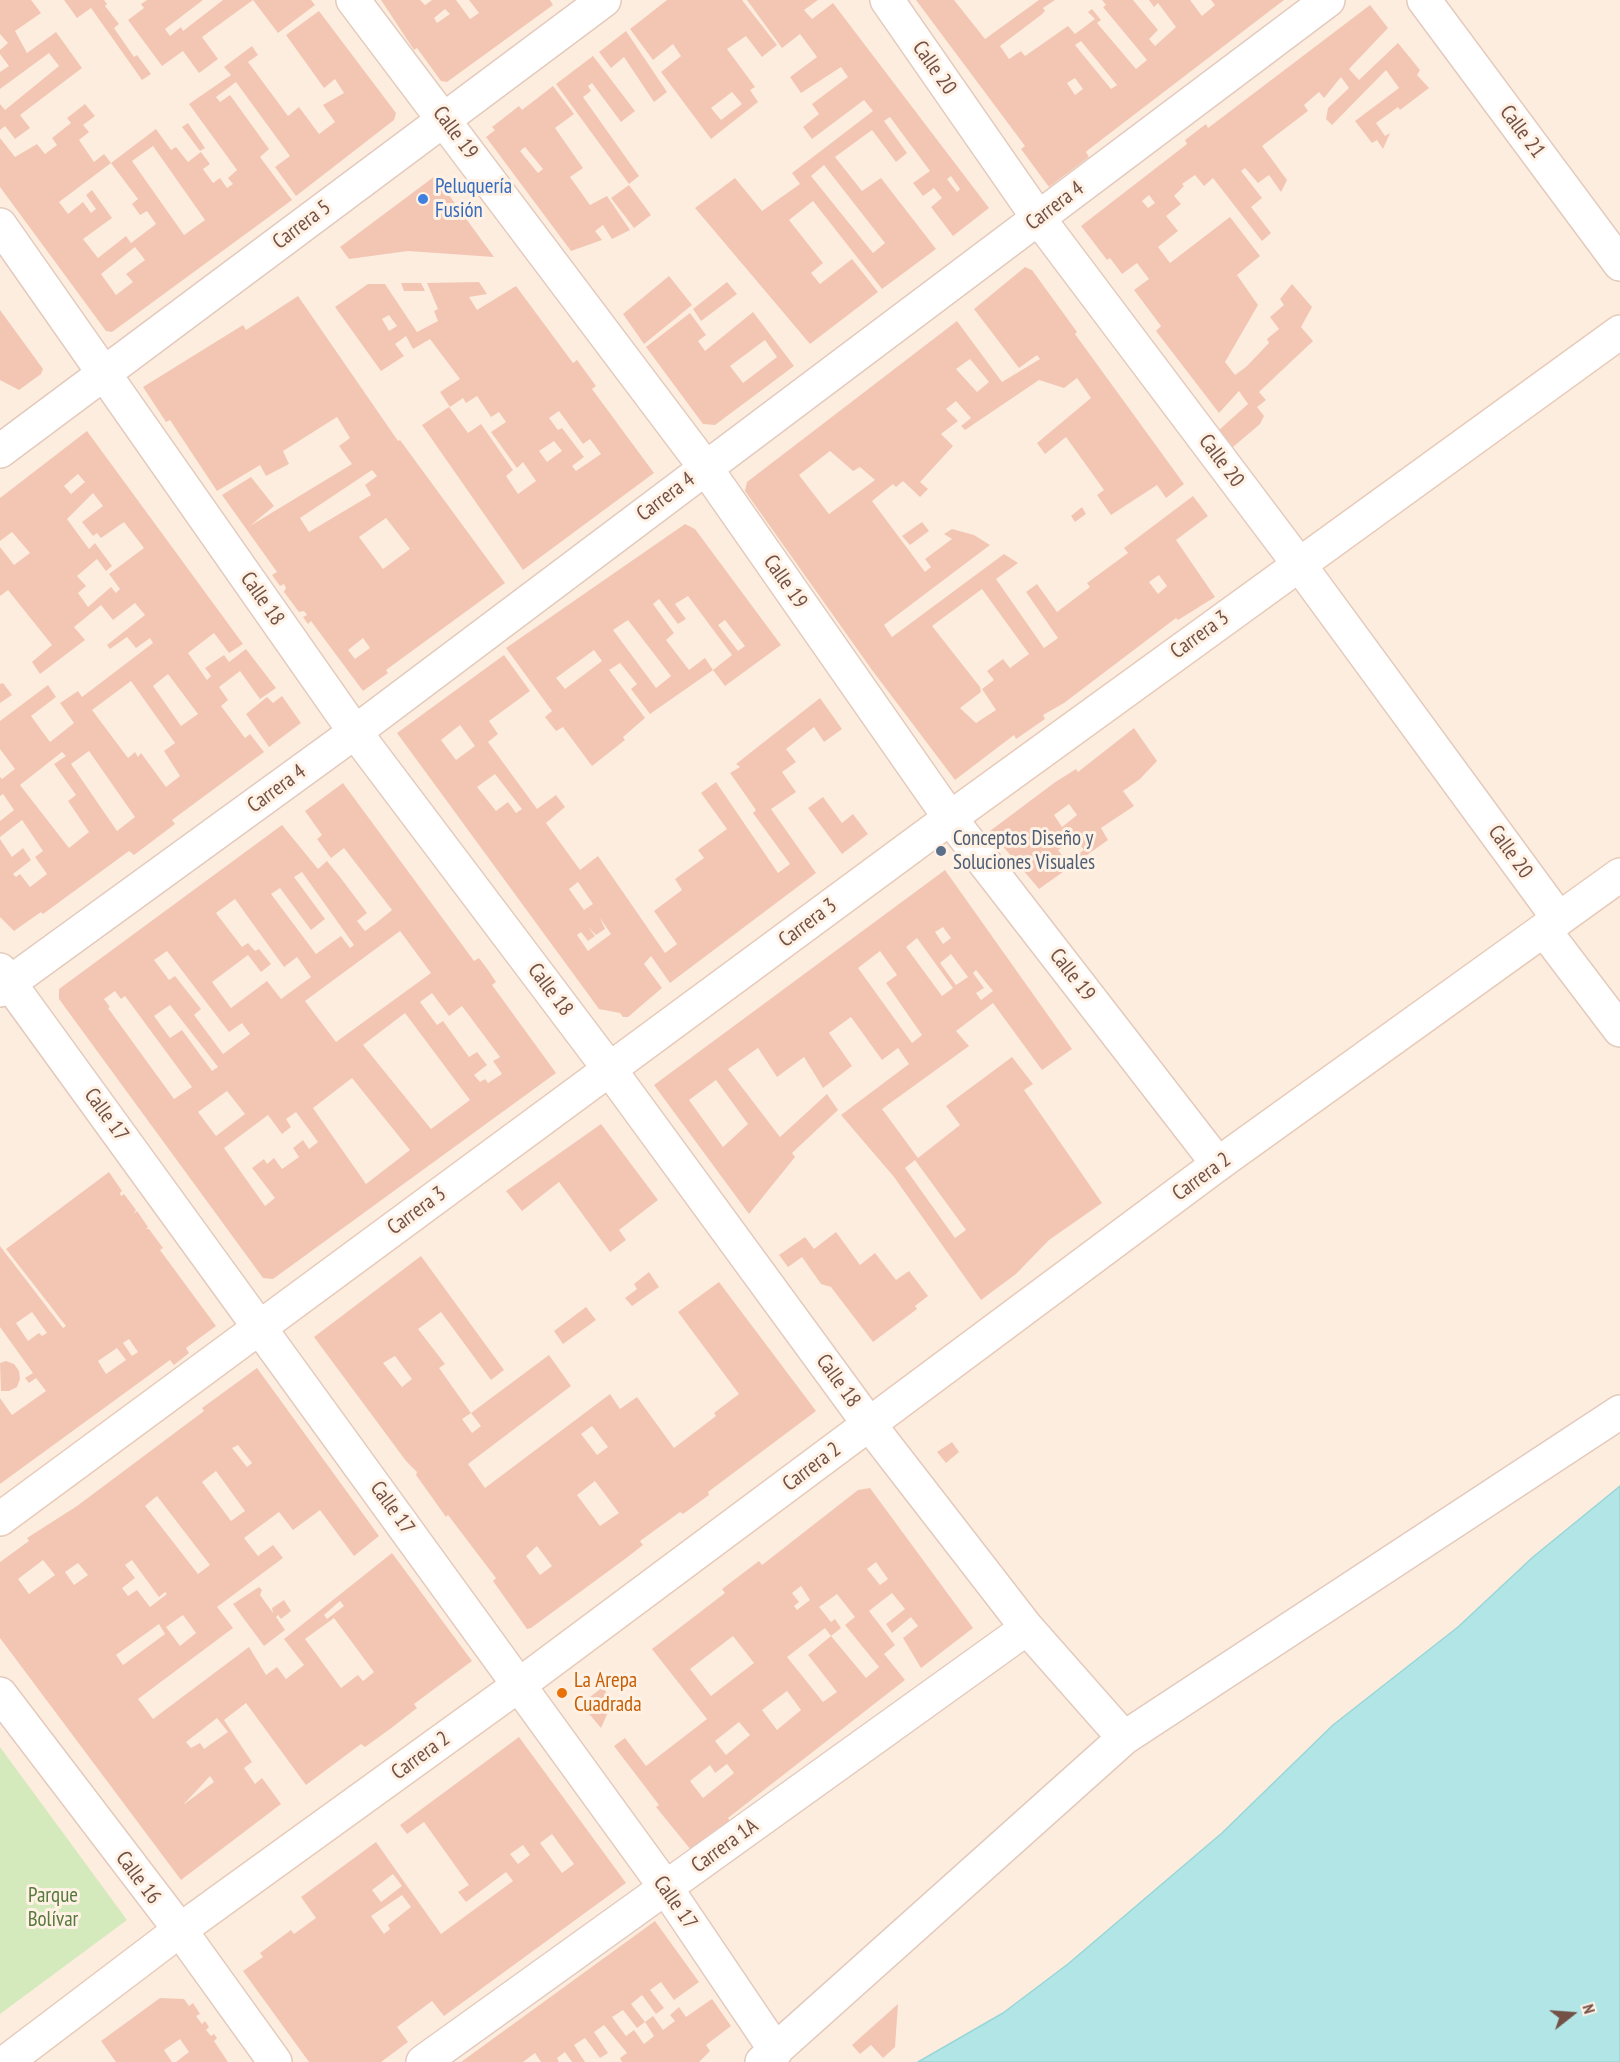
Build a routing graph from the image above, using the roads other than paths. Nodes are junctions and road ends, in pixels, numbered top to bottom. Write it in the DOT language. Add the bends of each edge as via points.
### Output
graph roads {
  1 [pos="353,0"];
  2 [pos="604,0"];
  3 [pos="886,0"];
  4 [pos="1328,0"];
  5 [pos="1424,0"];
  6 [pos="444,118"];
  7 [pos="1039,219"];
  8 [pos="0,225"];
  9 [pos="1620,264"];
  10 [pos="1620,332"];
  11 [pos="105,374"];
  12 [pos="0,450"];
  13 [pos="705,467"];
  14 [pos="1298,563"];
  15 [pos="356,732"];
  16 [pos="950,818"];
  17 [pos="1620,875"];
  18 [pos="1551,924"];
  19 [pos="3,981"];
  20 [pos="1620,1030"];
  21 [pos="610,1070"];
  22 [pos="1218,1164"];
  23 [pos="260,1325"];
  24 [pos="1620,1412"];
  25 [pos="869,1424"];
  26 [pos="0,1519"];
  27 [pos="1027,1628"];
  28 [pos="519,1685"];
  29 [pos="0,1694"];
  30 [pos="1124,1738"];
  31 [pos="666,1888"];
  32 [pos="180,1930"];
  33 [pos="769,2056"];
  34 [pos="6,2062"];
  35 [pos="275,2062"];
  36 [pos="423,2062"];
  1 -- 6 [label="street, Calle 19"];
  2 -- 6 [label="street, Carrera 5"];
  3 -- 7 [label="street, Calle 20"];
  4 -- 7 [label="street, Carrera 4"];
  5 -- 9 [label="street, Calle 21"];
  6 -- 11 [label="street, Carrera 5"];
  6 -- 13 [label="street, Calle 19"];
  7 -- 13 [label="street, Carrera 4"];
  7 -- 14 [label="street, Calle 20"];
  8 -- 11 [label="street, Calle 18"];
  10 -- 14 [label="street, Carrera 3"];
  11 -- 12 [label="street, Carrera 5"];
  11 -- 15 [label="street, Calle 18"];
  13 -- 15 [label="street, Carrera 4"];
  13 -- 16 [label="street, Calle 19"];
  14 -- 16 [label="street, Carrera 3"];
  14 -- 18 [label="street, Calle 20"];
  15 -- 19 [label="street, Carrera 4"];
  15 -- 21 [label="street, Calle 18"];
  16 -- 21 [label="street, Carrera 3"];
  16 -- 22 [label="street, Calle 19"];
  17 -- 18 [label="street, Carrera 2"];
  18 -- 20 [label="street, Calle 20"];
  18 -- 22 [label="street, Carrera 2"];
  19 -- 23 [label="street, Calle 17"];
  21 -- 23 [label="street, Carrera 3"];
  21 -- 25 [label="street, Calle 18"];
  22 -- 25 [label="street, Carrera 2"];
  23 -- 26 [label="street, Carrera 3"];
  23 -- 28 [label="street, Calle 17"];
  24 -- 30 [label="street"];
  25 -- 27 [label="street, Calle 18"];
  25 -- 28 [label="street, Carrera 2"];
  27 -- 30 [label="street, Calle 18"];
  27 -- 31 [label="street, Carrera 1A"];
  28 -- 31 [label="street, Calle 17"];
  28 -- 32 [label="street, Carrera 2"];
  29 -- 32 [label="street, Calle 16"];
  30 -- 33 [label="street"];
  31 -- 33 [label="street, Calle 17"];
  31 -- 36 [label="street, Carrera 1A"];
  32 -- 34 [label="street, Carrera 2"];
  32 -- 35 [label="street, Calle 16"];
}
